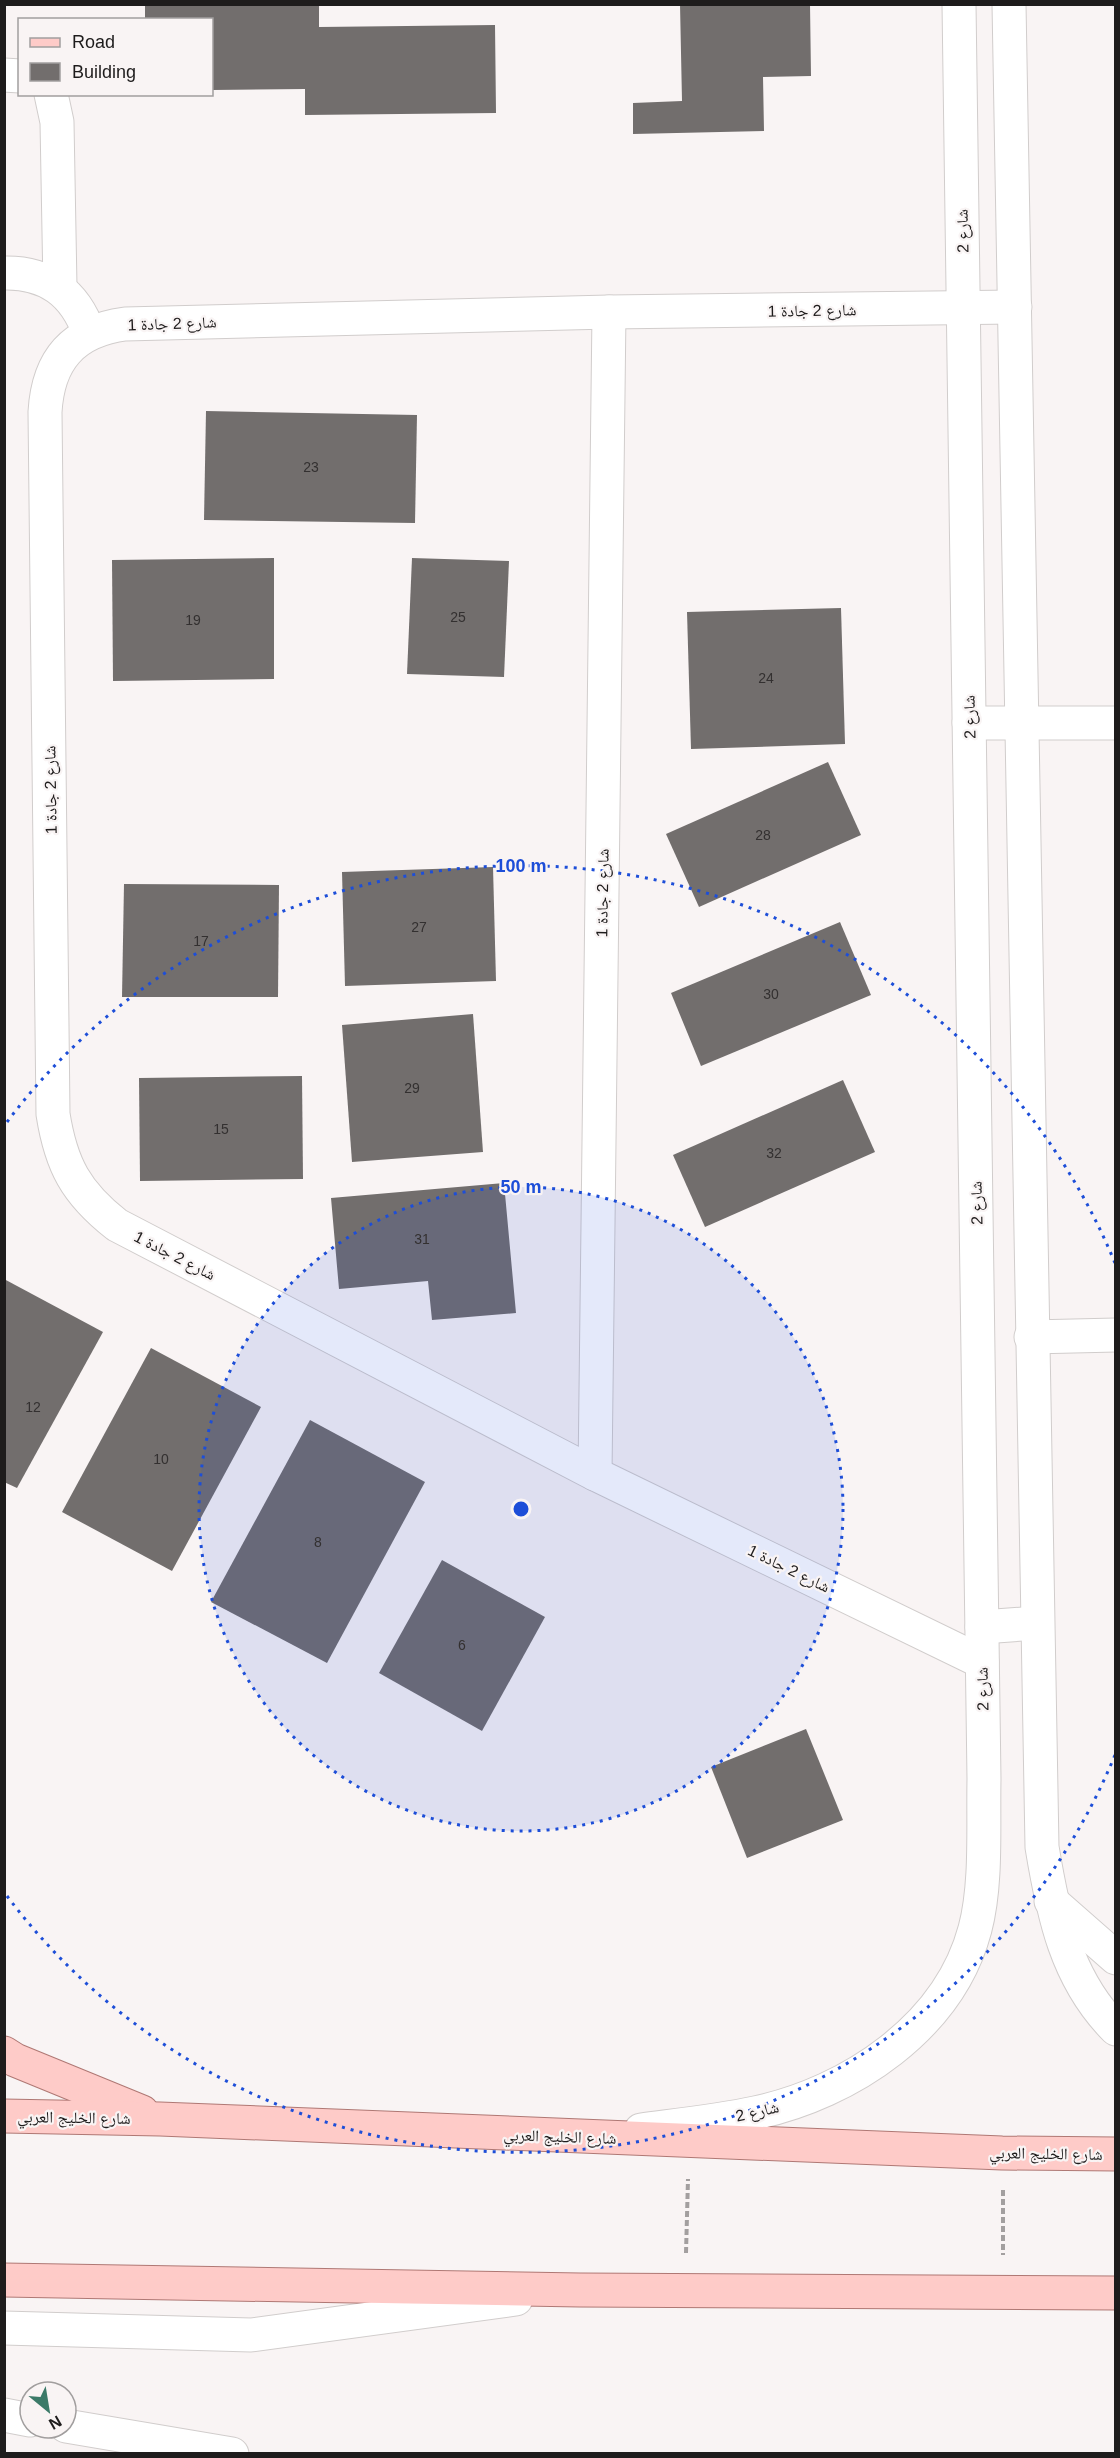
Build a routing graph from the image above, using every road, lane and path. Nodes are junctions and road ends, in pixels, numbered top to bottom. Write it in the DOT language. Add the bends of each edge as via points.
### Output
graph roads {
  1 [pos="959,4"];
  2 [pos="1009,4"];
  3 [pos="51,96"];
  4 [pos="4,273"];
  5 [pos="60,288"];
  6 [pos="1015,307"];
  7 [pos="963,308"];
  8 [pos="609,312"];
  9 [pos="88,333"];
  10 [pos="969,723"];
  11 [pos="1022,723"];
  12 [pos="1116,723"];
  13 [pos="1116,1335"];
  14 [pos="1032,1337"];
  15 [pos="595,1474"];
  16 [pos="1036,1623"];
  17 [pos="982,1627"];
  18 [pos="982,1662"];
  19 [pos="1051,1901"];
  20 [pos="1116,1958"];
  21 [pos="1116,2029"];
  22 [pos="4,2053"];
  23 [pos="4,2116"];
  24 [pos="160,2119"];
  25 [pos="586,2138"];
  26 [pos="689,2140"];
  27 [pos="1002,2153"];
  28 [pos="1116,2154"];
  29 [pos="4,2280"];
  30 [pos="580,2290"];
  31 [pos="685,2290"];
  32 [pos="1004,2292"];
  33 [pos="1116,2293"];
  34 [pos="4,2328"];
  35 [pos="78,2428"];
  36 [pos="232,2454"];
  1 -- 7 [label="street, شارع 2"];
  2 -- 6 [label="street"];
  3 -- 5 [label="street" via="57,122"];
  4 -- 5 [label="street" via="44,278"];
  5 -- 9 [label="street" via="78,308"];
  6 -- 7 [label="street, شارع 2 جادة 1"];
  6 -- 11 [label="street"];
  7 -- 8 [label="street, شارع 2 جادة 1"];
  7 -- 10 [label="street, شارع 2"];
  8 -- 9 [label="street, شارع 2 جادة 1" via="125,324"];
  8 -- 15 [label="street, شارع 2 جادة 1"];
  9 -- 15 [label="street, شارع 2 جادة 1" via="60,358 49,384 45,412 54,1114 65,1165 96,1209 117,1225"];
  10 -- 11 [label="street"];
  10 -- 17 [label="street, شارع 2"];
  11 -- 12 [label="street"];
  11 -- 14 [label="street"];
  13 -- 14 [label="street"];
  14 -- 16 [label="street"];
  15 -- 18 [label="street, شارع 2 جادة 1"];
  16 -- 17 [label="street"];
  16 -- 19 [label="street" via="1042,1847"];
  17 -- 18 [label="street, شارع 2"];
  18 -- 25 [label="street, شارع 2" via="983,1820 976,1928 964,1964 944,1998 888,2052 816,2093 755,2113"];
  19 -- 20 [label="street"];
  19 -- 21 [label="street" via="1071,1965"];
  22 -- 24 [label="main road"];
  23 -- 24 [label="main road, شارع الخليج العربي"];
  24 -- 25 [label="main road, شارع الخليج العربي"];
  25 -- 26 [label="main road, شارع الخليج العربي"];
  26 -- 27 [label="main road, شارع الخليج العربي"];
  26 -- 31 [label="path"];
  27 -- 28 [label="main road, شارع الخليج العربي"];
  27 -- 32 [label="path"];
  29 -- 30 [label="main road"];
  30 -- 31 [label="main road"];
  30 -- 34 [label="street" via="251,2335"];
  31 -- 32 [label="main road"];
  32 -- 33 [label="main road"];
  35 -- 36 [label="street"];
}
